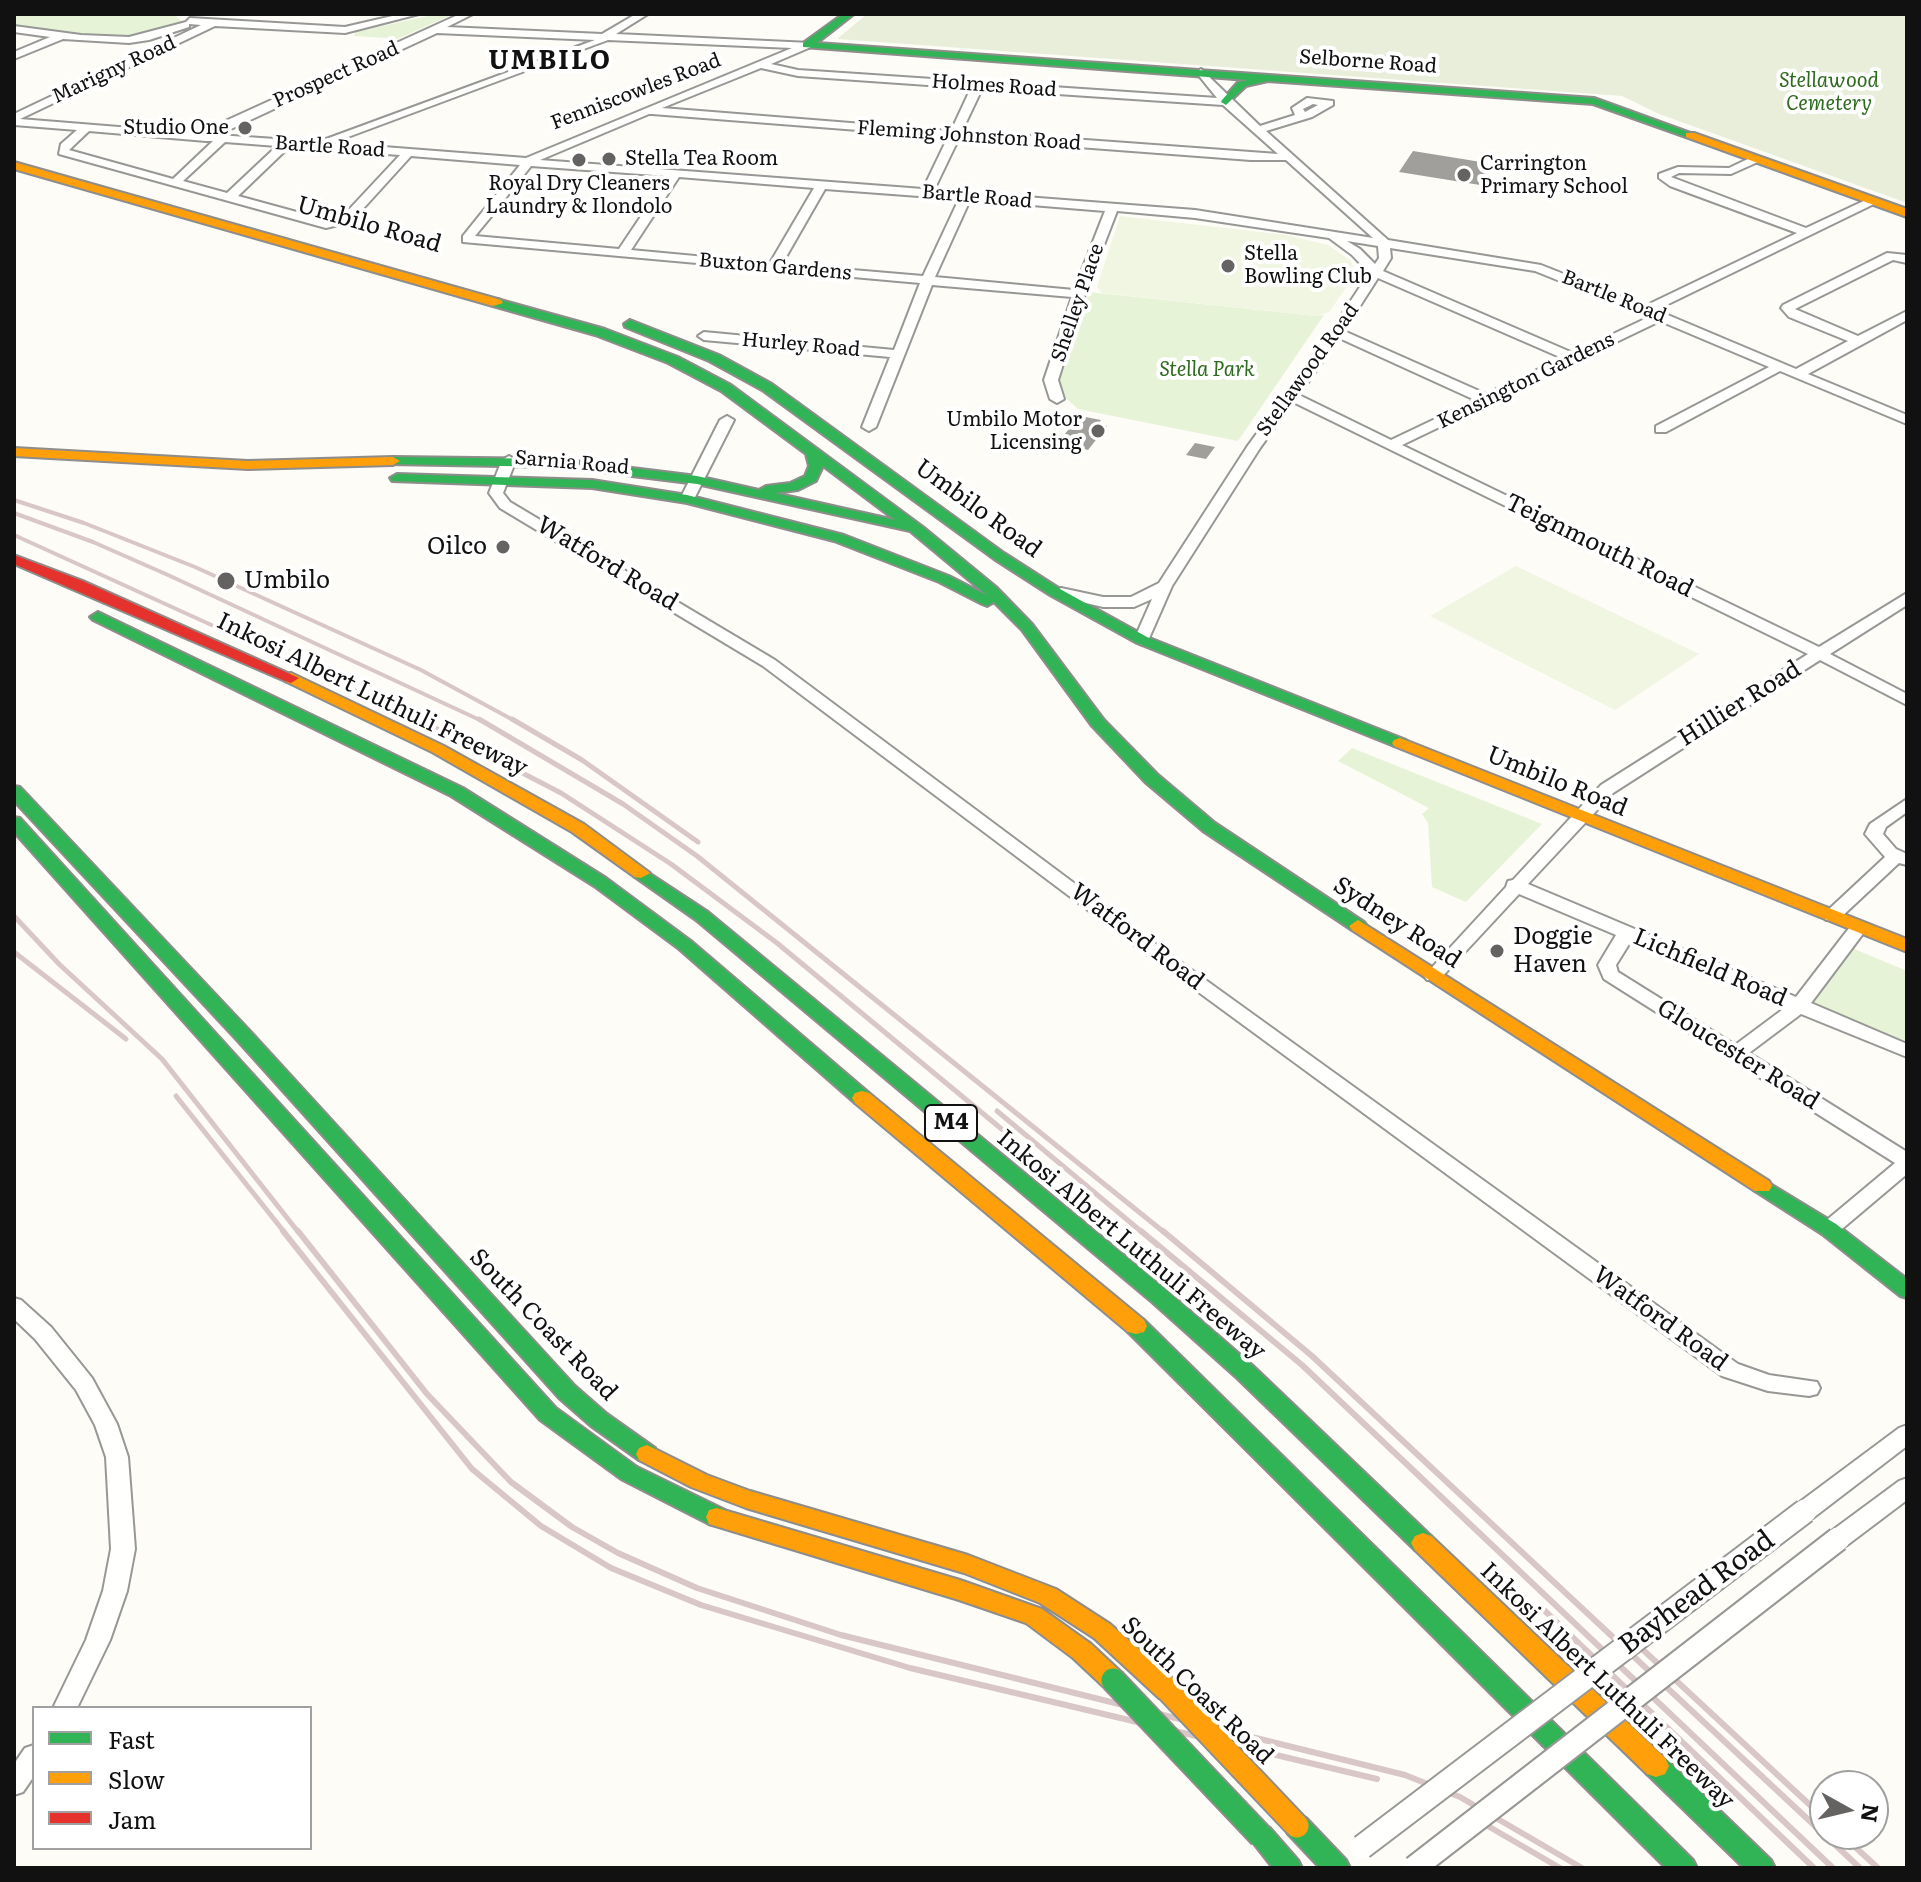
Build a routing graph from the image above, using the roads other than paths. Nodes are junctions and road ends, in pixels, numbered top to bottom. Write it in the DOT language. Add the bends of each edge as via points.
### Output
graph roads {
  1 [pos="414,14"];
  2 [pos="468,14"];
  3 [pos="643,14"];
  4 [pos="849,14"];
  5 [pos="188,18"];
  6 [pos="213,23"];
  7 [pos="14,29"];
  8 [pos="437,30"];
  9 [pos="61,36"];
  10 [pos="607,37"];
  11 [pos="807,45"];
  12 [pos="14,56"];
  13 [pos="762,65"];
  14 [pos="1201,72"];
  15 [pos="1275,77"];
  16 [pos="978,85"];
  17 [pos="1226,102"];
  18 [pos="650,110"];
  19 [pos="1301,116"];
  20 [pos="14,120"];
  21 [pos="225,125"];
  22 [pos="86,128"];
  23 [pos="1258,130"];
  24 [pos="954,135"];
  25 [pos="206,138"];
  26 [pos="222,139"];
  27 [pos="237,140"];
  28 [pos="286,143"];
  29 [pos="317,145"];
  30 [pos="14,151"];
  31 [pos="409,152"];
  32 [pos="1288,157"];
  33 [pos="1756,159"];
  34 [pos="528,162"];
  35 [pos="14,165"];
  36 [pos="676,173"];
  37 [pos="174,184"];
  38 [pos="821,185"];
  39 [pos="927,193"];
  40 [pos="966,196"];
  41 [pos="228,199"];
  42 [pos="1872,201"];
  43 [pos="494,203"];
  44 [pos="566,204"];
  45 [pos="1112,208"];
  46 [pos="1907,213"];
  47 [pos="1808,233"];
  48 [pos="1326,234"];
  49 [pos="470,241"];
  50 [pos="1384,243"];
  51 [pos="622,254"];
  52 [pos="1907,259"];
  53 [pos="774,267"];
  54 [pos="1376,273"];
  55 [pos="928,280"];
  56 [pos="1079,294"];
  57 [pos="1654,313"];
  58 [pos="1907,315"];
  59 [pos="1337,332"];
  60 [pos="704,336"];
  61 [pos="1859,341"];
  62 [pos="898,354"];
  63 [pos="1574,358"];
  64 [pos="1780,366"];
  65 [pos="1797,374"];
  66 [pos="1289,395"];
  67 [pos="1057,399"];
  68 [pos="1487,400"];
  69 [pos="1907,406"];
  70 [pos="1900,417"];
  71 [pos="727,420"];
  72 [pos="869,427"];
  73 [pos="1661,429"];
  74 [pos="1391,445"];
  75 [pos="812,451"];
  76 [pos="14,452"];
  77 [pos="88,458"];
  78 [pos="509,460"];
  79 [pos="500,479"];
  80 [pos="697,480"];
  81 [pos="742,491"];
  82 [pos="687,499"];
  83 [pos="918,530"];
  84 [pos="999,556"];
  85 [pos="14,559"];
  86 [pos="1165,586"];
  87 [pos="1055,592"];
  88 [pos="1907,598"];
  89 [pos="79,609"];
  90 [pos="1027,627"];
  91 [pos="1142,640"];
  92 [pos="1817,655"];
  93 [pos="1907,700"];
  94 [pos="14,791"];
  95 [pos="1907,804"];
  96 [pos="1580,817"];
  97 [pos="14,822"];
  98 [pos="1901,859"];
  99 [pos="1514,885"];
  100 [pos="1832,916"];
  101 [pos="1859,927"];
  102 [pos="1627,932"];
  103 [pos="1907,946"];
  104 [pos="1433,976"];
  105 [pos="1799,1006"];
  106 [pos="1907,1051"];
  107 [pos="1736,1054"];
  108 [pos="1907,1162"];
  109 [pos="1829,1229"];
  110 [pos="1905,1289"];
  111 [pos="14,1306"];
  112 [pos="1809,1388"];
  113 [pos="1907,1434"];
  114 [pos="1907,1487"];
  115 [pos="66,1706"];
  116 [pos="32,1759"];
  117 [pos="14,1784"];
  118 [pos="1289,1868"];
  119 [pos="1335,1868"];
  120 [pos="1414,1868"];
  121 [pos="1684,1868"];
  122 [pos="1762,1868"];
  1 -- 6 [label="street" via="345,30"];
  2 -- 8 [label="street, Prospect Road"];
  3 -- 10 [label="street"];
  4 -- 11 [label="main road, Fenniscowles Road"];
  5 -- 6 [label="street"];
  5 -- 9 [label="street" via="170,31 137,40"];
  6 -- 20 [label="street, Marigny Road"];
  7 -- 9 [label="street"];
  8 -- 10 [label="street"];
  8 -- 21 [label="street, Prospect Road"];
  9 -- 12 [label="street"];
  10 -- 11 [label="street"];
  10 -- 29 [label="street"];
  11 -- 13 [label="street, Fenniscowles Road"];
  11 -- 14 [label="main road, Selborne Road"];
  13 -- 16 [label="street, Holmes Road" via="798,73"];
  13 -- 18 [label="street, Fenniscowles Road"];
  14 -- 15 [label="main road, Selborne Road"];
  14 -- 17 [label="street"];
  15 -- 17 [label="main road" via="1242,84"];
  15 -- 33 [label="main road, Selborne Road" via="1599,102"];
  16 -- 17 [label="street, Holmes Road"];
  16 -- 24 [label="street"];
  17 -- 23 [label="street"];
  18 -- 24 [label="street, Fleming Johnston Road"];
  18 -- 34 [label="street, Fenniscowles Road"];
  19 -- 23 [label="street"];
  20 -- 22 [label="street, Bartle Road"];
  21 -- 25 [label="street, Prospect Road"];
  21 -- 27 [label="street" via="224,134"];
  22 -- 25 [label="street, Bartle Road"];
  22 -- 37 [label="street" via="63,152"];
  23 -- 32 [label="street"];
  24 -- 32 [label="street, Fleming Johnston Road"];
  24 -- 39 [label="street"];
  25 -- 26 [label="street, Bartle Road"];
  26 -- 27 [label="street, Bartle Road"];
  26 -- 37 [label="street"];
  27 -- 28 [label="street, Bartle Road"];
  28 -- 29 [label="street, Bartle Road"];
  28 -- 41 [label="street"];
  29 -- 31 [label="street, Bartle Road"];
  30 -- 84 [label="main road, Umbilo Road" via="659,335 767,387"];
  31 -- 34 [label="street, Bartle Road"];
  31 -- 41 [label="street" via="340,223"];
  32 -- 50 [label="street"];
  33 -- 42 [label="main road, Selborne Road"];
  33 -- 47 [label="street" via="1731,171 1672,171 1663,176"];
  34 -- 36 [label="street, Bartle Road"];
  34 -- 43 [label="street, Fenniscowles Road"];
  35 -- 75 [label="main road, Umbilo Road" via="624,340 726,388"];
  36 -- 38 [label="street, Bartle Road"];
  36 -- 51 [label="street"];
  37 -- 41 [label="street"];
  38 -- 39 [label="street, Bartle Road"];
  38 -- 53 [label="street"];
  39 -- 40 [label="street, Bartle Road"];
  40 -- 45 [label="street, Bartle Road"];
  40 -- 55 [label="street"];
  42 -- 46 [label="main road, Selborne Road"];
  42 -- 47 [label="street, Kensington Gardens"];
  43 -- 44 [label="street" via="553,208"];
  43 -- 49 [label="street, Fenniscowles Road" via="467,235"];
  45 -- 48 [label="street, Bartle Road" via="1212,216"];
  45 -- 56 [label="street, Shelley Place"];
  47 -- 57 [label="street, Kensington Gardens"];
  48 -- 50 [label="street, Bartle Road"];
  48 -- 54 [label="street" via="1356,252"];
  49 -- 51 [label="street, Buxton Gardens"];
  50 -- 54 [label="street, Stellawood Road" via="1385,258"];
  50 -- 57 [label="street, Bartle Road" via="1537,268"];
  51 -- 53 [label="street, Buxton Gardens"];
  52 -- 61 [label="street" via="1889,256 1787,308"];
  53 -- 55 [label="street, Buxton Gardens"];
  54 -- 59 [label="street, Stellawood Road"];
  54 -- 63 [label="street"];
  55 -- 56 [label="street, Buxton Gardens"];
  55 -- 62 [label="street"];
  56 -- 67 [label="street, Shelley Place" via="1051,380"];
  57 -- 63 [label="street, Kensington Gardens"];
  57 -- 64 [label="street, Bartle Road"];
  58 -- 61 [label="street"];
  59 -- 66 [label="street, Stellawood Road"];
  59 -- 68 [label="street"];
  60 -- 62 [label="street, Hurley Road"];
  61 -- 65 [label="street"];
  62 -- 72 [label="street"];
  63 -- 68 [label="street, Kensington Gardens"];
  64 -- 65 [label="street, Bartle Road"];
  64 -- 73 [label="street"];
  65 -- 70 [label="street, Bartle Road"];
  66 -- 74 [label="street, Teignmouth Road"];
  66 -- 86 [label="street, Stellawood Road"];
  68 -- 74 [label="street, Kensington Gardens"];
  69 -- 70 [label="street"];
  71 -- 80 [label="street"];
  74 -- 92 [label="street, Teignmouth Road"];
  75 -- 81 [label="main road" via="815,470 808,481 784,489"];
  75 -- 83 [label="main road, Umbilo Road"];
  76 -- 77 [label="main road, Sarnia Road"];
  77 -- 78 [label="main road, Sarnia Road" via="272,466"];
  77 -- 79 [label="main road, Sarnia Road" via="275,478"];
  78 -- 79 [label="street"];
  78 -- 80 [label="main road, Sarnia Road"];
  79 -- 82 [label="main road, Sarnia Road" via="592,484"];
  79 -- 112 [label="street, Watford Road" via="496,493 505,505 769,663 1730,1370 1768,1383"];
  80 -- 81 [label="main road, Sarnia Road"];
  80 -- 82 [label="street"];
  81 -- 83 [label="main road, Sarnia Road"];
  82 -- 90 [label="main road, Sarnia Road" via="817,531 886,555 963,587"];
  83 -- 84 [label="main road, Sarnia Road"];
  83 -- 90 [label="main road, Sydney Road"];
  84 -- 87 [label="main road, Umbilo Road"];
  85 -- 122 [label="main road, Inkosi Albert Luthuli Freeway / M4" via="301,683 438,749 578,828 702,916 1245,1372"];
  86 -- 87 [label="street" via="1134,602 1117,603"];
  86 -- 91 [label="street, Stellawood Road"];
  87 -- 91 [label="main road, Umbilo Road"];
  88 -- 92 [label="street, Hillier Road"];
  89 -- 121 [label="main road, Inkosi Albert Luthuli Freeway / M4" via="457,792 555,852 685,945 1133,1323"];
  90 -- 104 [label="main road, Sydney Road" via="1098,723 1183,807"];
  91 -- 96 [label="main road, Umbilo Road"];
  92 -- 93 [label="street, Teignmouth Road"];
  92 -- 96 [label="street, Hillier Road" via="1616,782"];
  94 -- 119 [label="main road, South Coast Road, bridge" via="567,1392 599,1420 638,1449 722,1490 998,1575 1048,1596 1102,1631 1168,1690"];
  95 -- 98 [label="street" via="1875,829 1881,845"];
  96 -- 99 [label="street, Hillier Road"];
  96 -- 100 [label="main road, Umbilo Road"];
  97 -- 118 [label="main road, bridge" via="548,1414 583,1442 691,1506 1034,1616 1113,1680"];
  98 -- 100 [label="street"];
  99 -- 102 [label="street, Lichfield Road"];
  99 -- 104 [label="street, Hillier Road"];
  100 -- 101 [label="main road, Umbilo Road"];
  101 -- 103 [label="main road, Umbilo Road"];
  101 -- 105 [label="street"];
  102 -- 105 [label="street, Lichfield Road"];
  102 -- 107 [label="street, Gloucester Road" via="1607,965 1610,975"];
  104 -- 109 [label="main road, Sydney Road"];
  105 -- 106 [label="street, Lichfield Road"];
  105 -- 107 [label="street"];
  107 -- 108 [label="street, Gloucester Road"];
  108 -- 109 [label="street"];
  109 -- 110 [label="main road, Sydney Road"];
  111 -- 115 [label="street" via="84,1384 117,1457 123,1549 115,1591"];
  113 -- 119 [label="street, Bayhead Road, bridge"];
  114 -- 120 [label="street, Bayhead Road, bridge"];
  116 -- 117 [label="street"];
}
